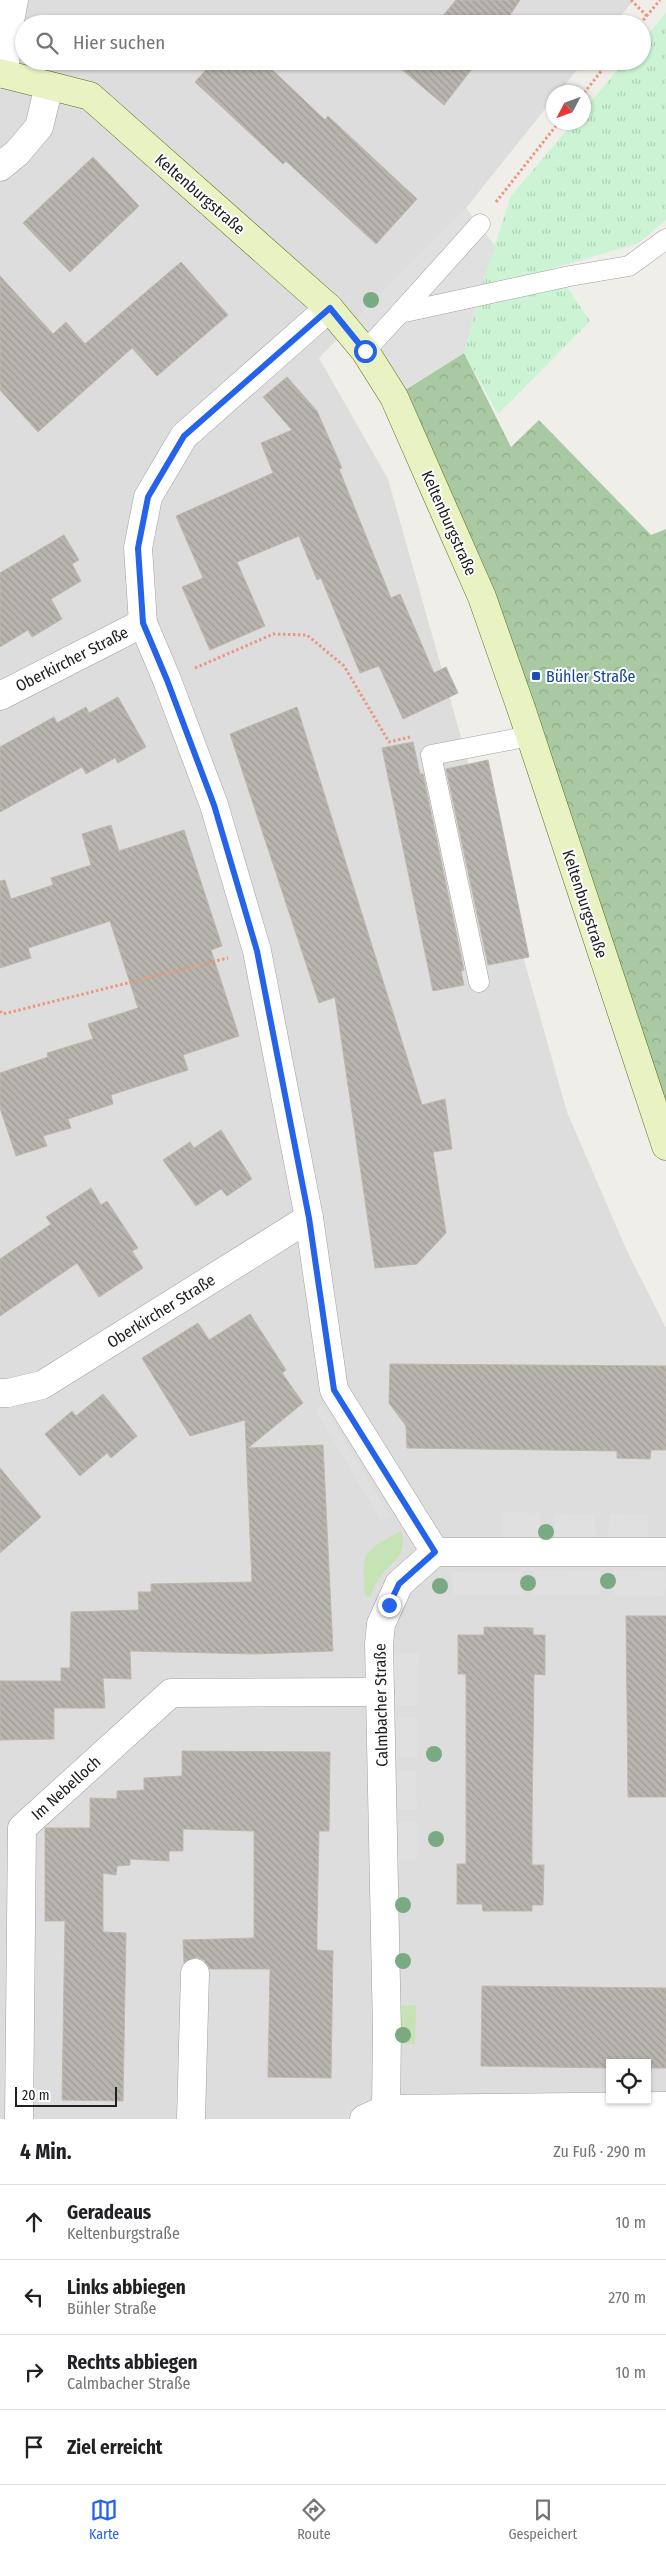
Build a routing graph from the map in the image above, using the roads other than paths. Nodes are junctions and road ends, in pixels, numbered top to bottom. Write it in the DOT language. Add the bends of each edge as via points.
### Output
graph roads {
  1 [pos="14,0"];
  2 [pos="2,74"];
  3 [pos="49,86"];
  4 [pos="0,166"];
  5 [pos="480,224"];
  6 [pos="666,239"];
  7 [pos="330,308"];
  8 [pos="400,313"];
  9 [pos="365,351"];
  10 [pos="143,623"];
  11 [pos="0,696"];
  12 [pos="530,736"];
  13 [pos="479,982"];
  14 [pos="666,1146"];
  15 [pos="309,1218"];
  16 [pos="3,1397"];
  17 [pos="435,1552"];
  18 [pos="666,1552"];
  19 [pos="380,1692"];
  20 [pos="195,1973"];
  21 [pos="666,2106"];
  22 [pos="375,2114"];
  23 [pos="18,2119"];
  24 [pos="192,2119"];
  1 -- 2 [label="street"];
  2 -- 3 [label="street, Keltenburgstraße"];
  3 -- 4 [label="street" via="39,127 17,153"];
  3 -- 7 [label="street, Keltenburgstraße" via="90,96"];
  5 -- 8 [label="lane"];
  6 -- 8 [label="lane" via="629,266"];
  7 -- 9 [label="street, Keltenburgstraße"];
  7 -- 10 [label="street" via="184,436 148,497 138,548"];
  8 -- 9 [label="lane"];
  9 -- 12 [label="street, Keltenburgstraße" via="394,397 482,597"];
  10 -- 11 [label="street, Oberkircher Straße"];
  10 -- 15 [label="street" via="214,805 257,951"];
  12 -- 13 [label="lane" via="431,755"];
  12 -- 14 [label="street, Keltenburgstraße"];
  15 -- 16 [label="street, Oberkircher Straße" via="42,1386"];
  15 -- 17 [label="street" via="334,1390"];
  17 -- 18 [label="street"];
  17 -- 19 [label="street, Calmbacher Straße" via="399,1584 381,1624"];
  19 -- 22 [label="street, Calmbacher Straße" via="387,2032"];
  19 -- 23 [label="street, Im Nebelloch" via="171,1693 22,1828"];
  20 -- 24 [label="street"];
  21 -- 22 [label="street, Calmbacher Straße"];
}
